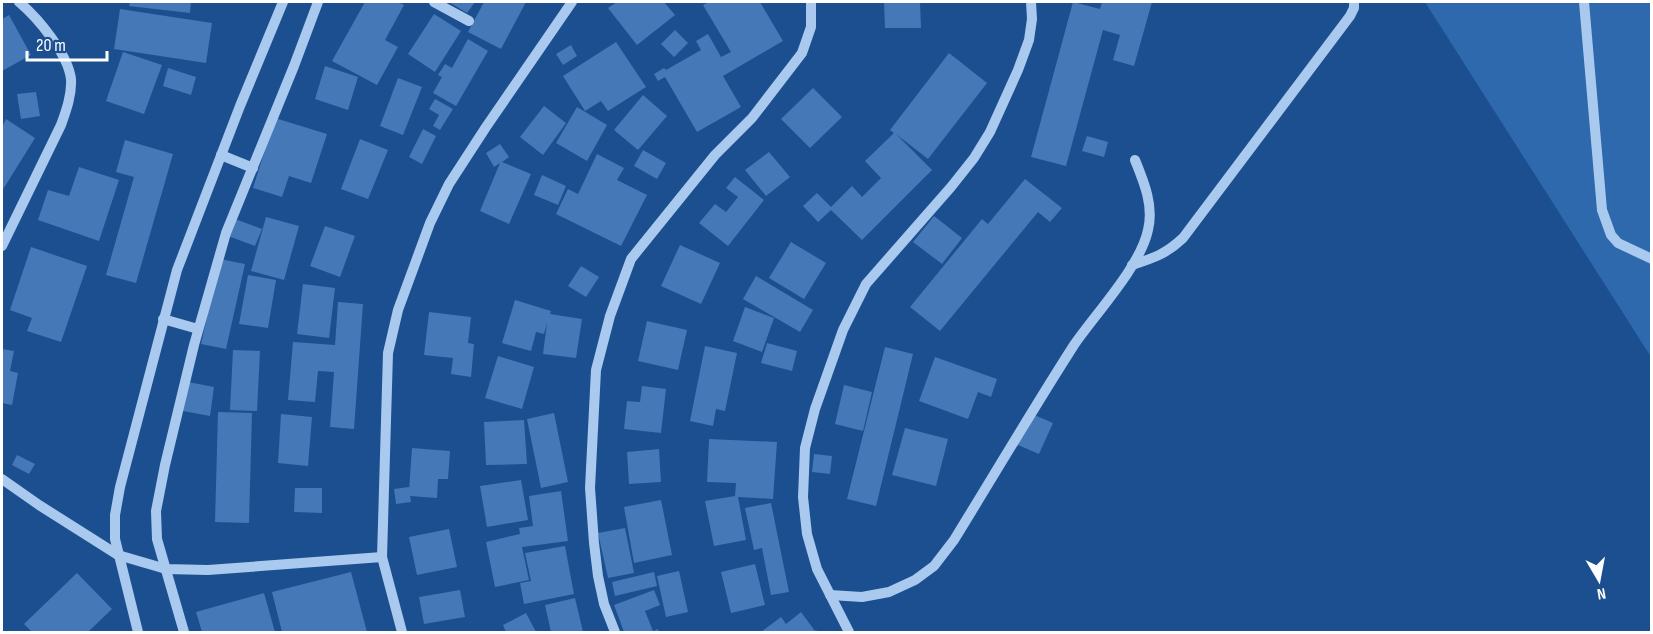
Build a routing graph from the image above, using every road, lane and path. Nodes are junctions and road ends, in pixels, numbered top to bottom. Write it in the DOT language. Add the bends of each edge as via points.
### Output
graph roads {
  1 [pos="19,2"];
  2 [pos="283,2"];
  3 [pos="318,2"];
  4 [pos="434,2"];
  5 [pos="573,2"];
  6 [pos="811,2"];
  7 [pos="1031,2"];
  8 [pos="1354,2"];
  9 [pos="1584,2"];
  10 [pos="469,21"];
  11 [pos="221,155"];
  12 [pos="1135,160"];
  13 [pos="253,168"];
  14 [pos="4,232"];
  15 [pos="2,246"];
  16 [pos="1652,259"];
  17 [pos="1132,265"];
  18 [pos="163,319"];
  19 [pos="198,329"];
  20 [pos="2,479"];
  21 [pos="118,555"];
  22 [pos="382,557"];
  23 [pos="166,569"];
  24 [pos="830,595"];
  25 [pos="138,633"];
  26 [pos="184,633"];
  27 [pos="402,633"];
  28 [pos="615,633"];
  29 [pos="849,633"];
  1 -- 14 [label="street" via="34,15 63,55 71,81 61,125"];
  2 -- 11 [label="street"];
  3 -- 13 [label="street"];
  4 -- 10 [label="street"];
  5 -- 22 [label="street" via="450,184 430,224 398,310 388,353"];
  6 -- 28 [label="street" via="811,27 802,52 752,118 715,155 632,259 610,316 596,370 590,488 598,576"];
  7 -- 24 [label="street" via="1029,40 990,132 951,187 866,284 843,330 815,409 805,448 803,497 807,534"];
  8 -- 17 [label="street" via="1350,16 1183,238 1159,256"];
  9 -- 16 [label="street" via="1602,210 1618,243"];
  11 -- 13 [label="street"];
  11 -- 18 [label="street" via="177,270"];
  12 -- 17 [label="street" via="1149,207 1148,230"];
  13 -- 19 [label="street" via="226,233"];
  14 -- 15 [label="street"];
  17 -- 24 [label="street" via="1075,344 934,566 889,592 862,597"];
  18 -- 19 [label="street"];
  18 -- 21 [label="street" via="120,487 115,515"];
  19 -- 23 [label="street" via="156,511 157,539"];
  20 -- 21 [label="street"];
  21 -- 23 [label="street"];
  21 -- 25 [label="street"];
  22 -- 23 [label="street" via="208,570"];
  22 -- 27 [label="street"];
  23 -- 26 [label="street"];
  24 -- 29 [label="street"];
}
